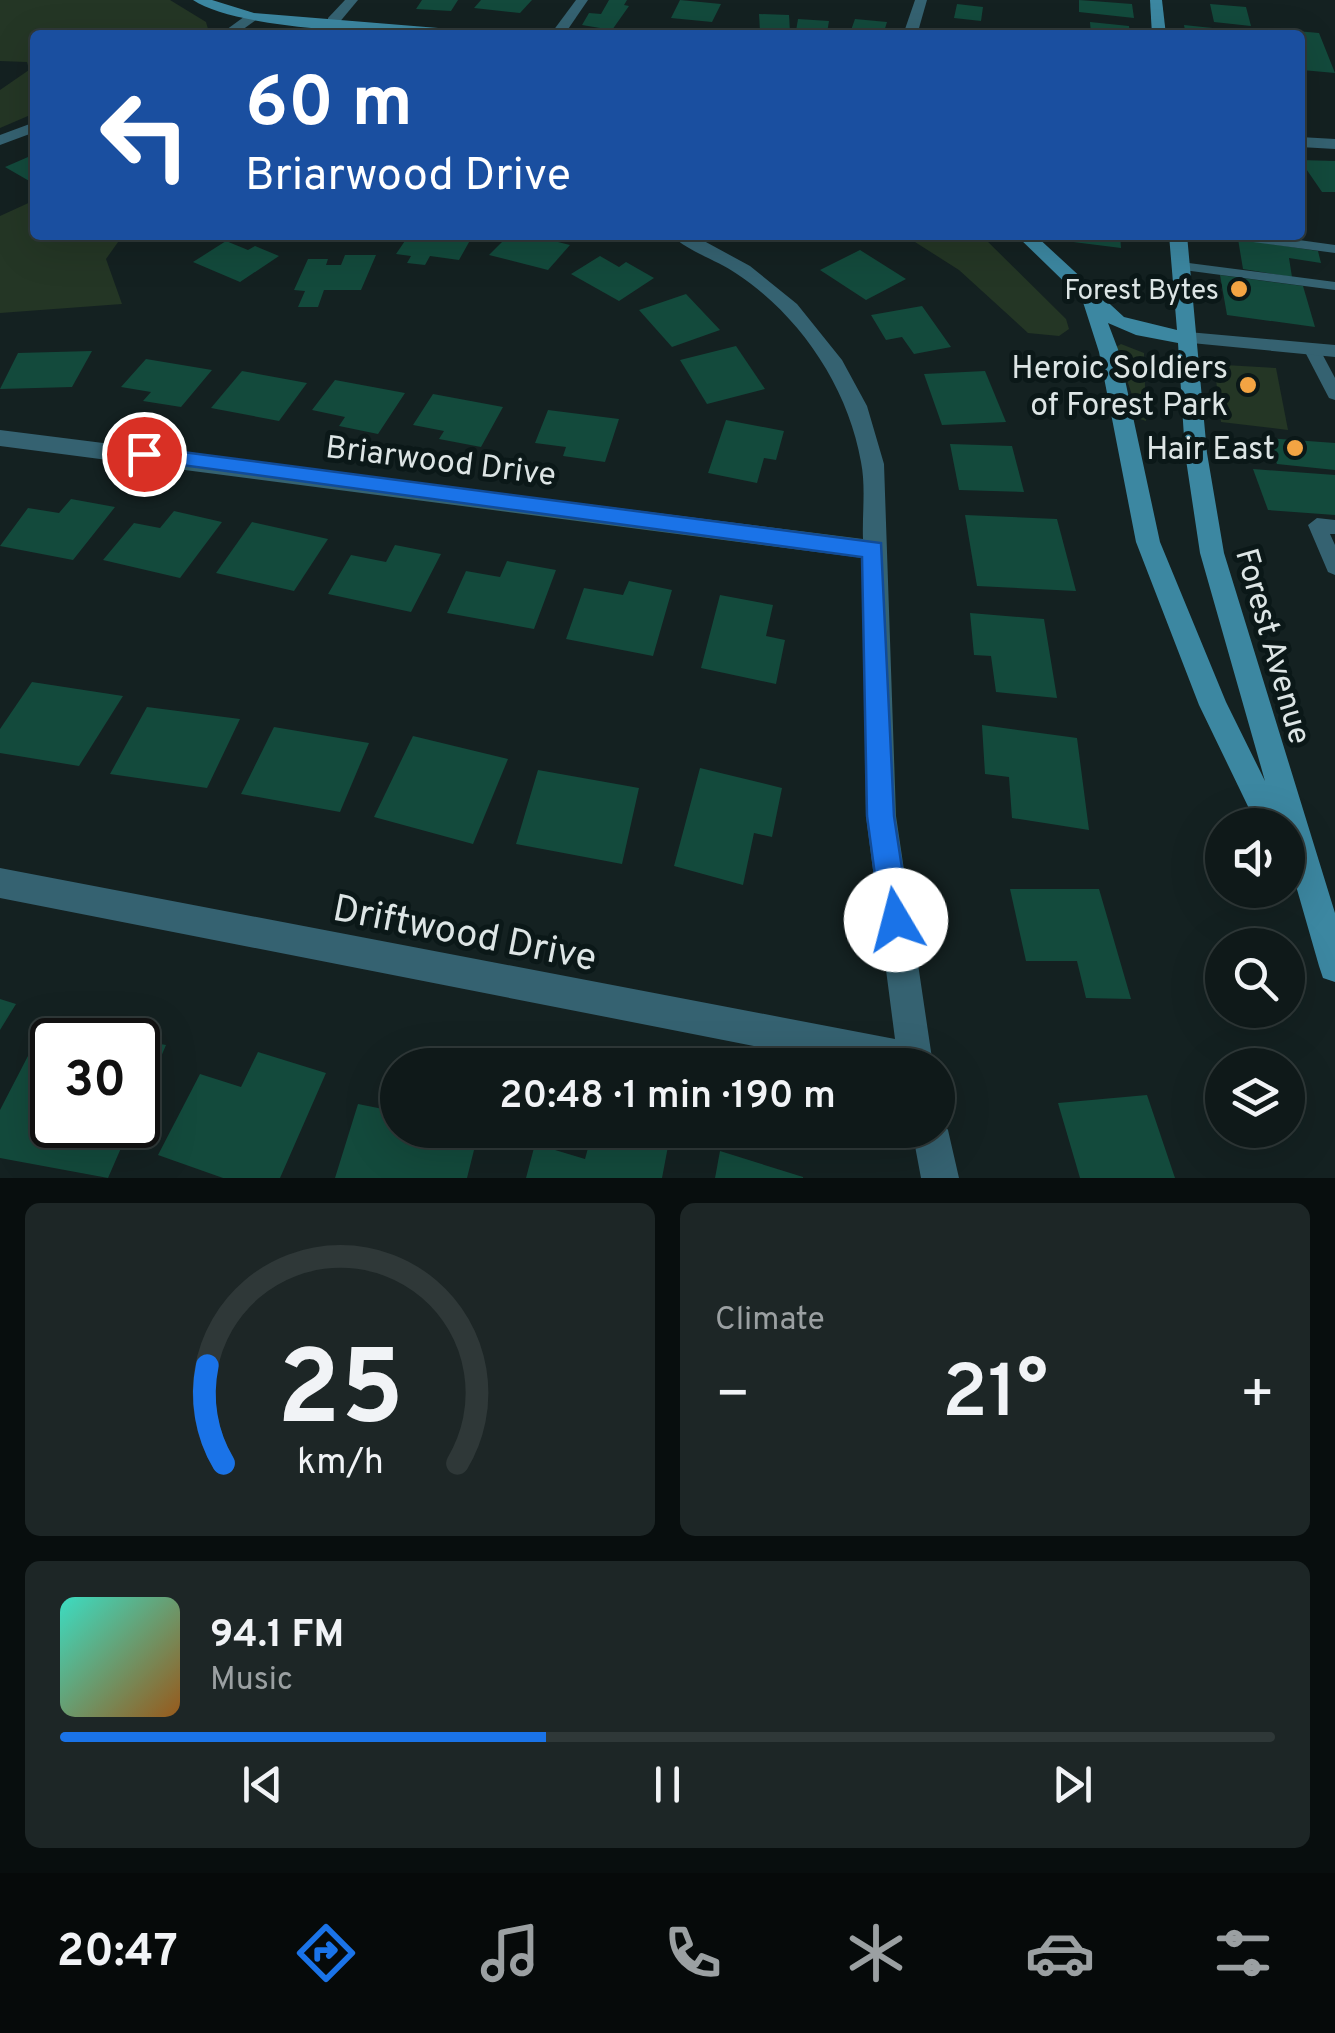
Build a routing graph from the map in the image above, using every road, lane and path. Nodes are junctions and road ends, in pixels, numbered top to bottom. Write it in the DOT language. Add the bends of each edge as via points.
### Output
graph roads {
  1 [pos="199,0"];
  2 [pos="352,0"];
  3 [pos="582,0"];
  4 [pos="921,0"];
  5 [pos="1156,0"];
  6 [pos="253,17"];
  7 [pos="333,21"];
  8 [pos="234,30"];
  9 [pos="424,30"];
  10 [pos="561,30"];
  11 [pos="912,30"];
  12 [pos="1159,30"];
  13 [pos="30,129"];
  14 [pos="0,140"];
  15 [pos="1305,142"];
  16 [pos="1335,144"];
  17 [pos="689,240"];
  18 [pos="1029,240"];
  19 [pos="1178,240"];
  20 [pos="1268,240"];
  21 [pos="1335,249"];
  22 [pos="1181,266"];
  23 [pos="1335,286"];
  24 [pos="1088,297"];
  25 [pos="1188,338"];
  26 [pos="1312,350"];
  27 [pos="1335,351"];
  28 [pos="1335,394"];
  29 [pos="0,438"];
  30 [pos="1335,527"];
  31 [pos="873,550"];
  32 [pos="1335,567"];
  33 [pos="1264,808"];
  34 [pos="0,883"];
  35 [pos="1305,892"];
  36 [pos="1332,946"];
  37 [pos="844,1048"];
  38 [pos="914,1048"];
  39 [pos="934,1148"];
  40 [pos="940,1178"];
  1 -- 6 [label="main road"];
  2 -- 7 [label="street"];
  3 -- 10 [label="street"];
  4 -- 11 [label="street"];
  5 -- 12 [label="main road"];
  6 -- 7 [label="main road"];
  6 -- 8 [label="street"];
  7 -- 9 [label="main road"];
  13 -- 14 [label="street"];
  15 -- 16 [label="street"];
  17 -- 31 [label="street" via="744,270 790,308 835,365 874,464"];
  18 -- 24 [label="main road"];
  19 -- 22 [label="main road, Forest Avenue"];
  20 -- 21 [label="lane"];
  22 -- 23 [label="lane"];
  22 -- 25 [label="main road, Forest Avenue"];
  24 -- 25 [label="main road" via="1128,327"];
  24 -- 33 [label="main road" via="1108,352 1148,542 1213,705"];
  25 -- 26 [label="street"];
  25 -- 36 [label="main road, Forest Avenue" via="1212,554"];
  26 -- 27 [label="street"];
  26 -- 28 [label="lane"];
  29 -- 31 [label="street, Briarwood Drive"];
  30 -- 32 [label="lane" via="1316,526"];
  31 -- 38 [label="street" via="881,816"];
  34 -- 37 [label="street, Driftwood Drive"];
  35 -- 36 [label="main road"];
  39 -- 40 [label="street"];
}
